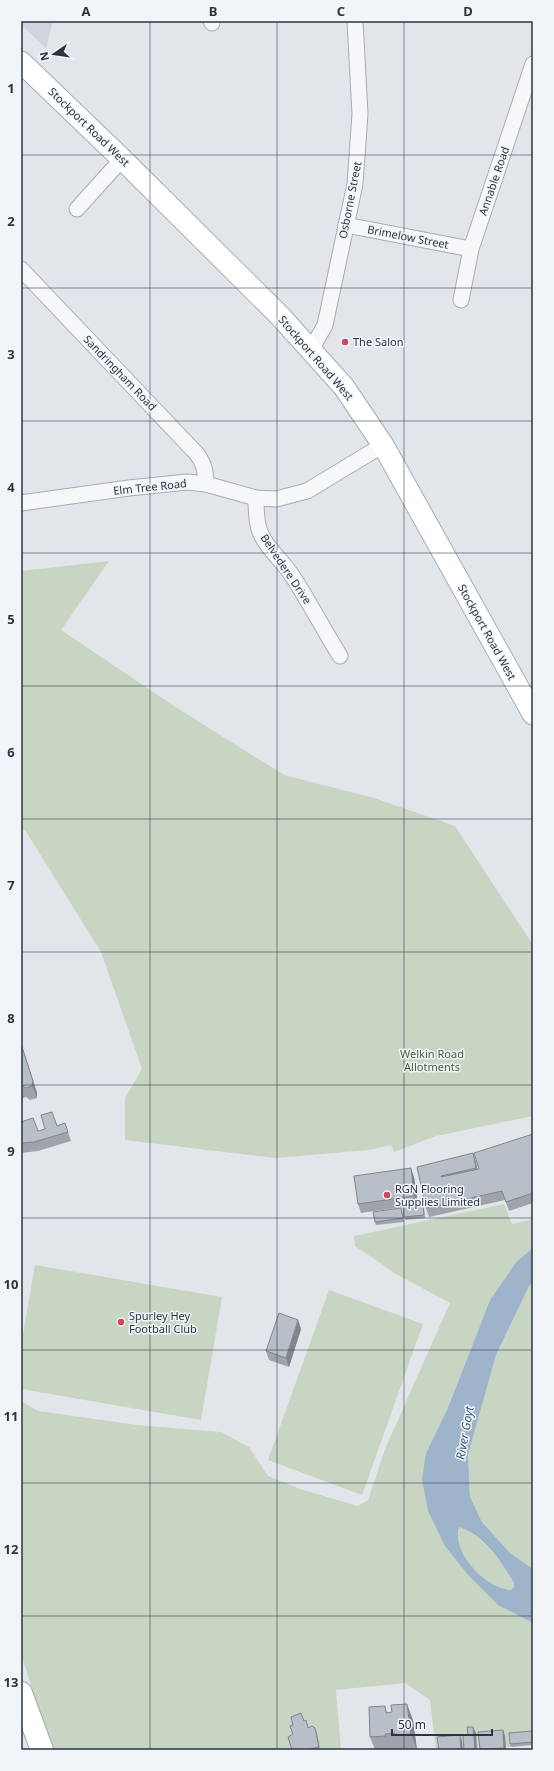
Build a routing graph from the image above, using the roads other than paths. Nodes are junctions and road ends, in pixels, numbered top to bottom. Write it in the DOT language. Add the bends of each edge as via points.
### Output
graph roads {
  1 [pos="355,21"];
  2 [pos="21,62"];
  3 [pos="533,64"];
  4 [pos="122,159"];
  5 [pos="77,209"];
  6 [pos="346,225"];
  7 [pos="471,249"];
  8 [pos="21,269"];
  9 [pos="461,300"];
  10 [pos="311,350"];
  11 [pos="383,445"];
  12 [pos="206,484"];
  13 [pos="256,498"];
  14 [pos="21,503"];
  15 [pos="340,656"];
  16 [pos="533,714"];
  17 [pos="21,1693"];
  18 [pos="42,1750"];
  1 -- 6 [label="street, Osborne Street" via="359,145 355,184"];
  2 -- 4 [label="main road, Stockport Road West"];
  3 -- 7 [label="street, Annable Road"];
  4 -- 5 [label="street"];
  4 -- 10 [label="main road, Stockport Road West"];
  6 -- 7 [label="street, Brimelow Street"];
  6 -- 10 [label="street, Osborne Street" via="325,325"];
  7 -- 9 [label="street, Annable Road"];
  8 -- 12 [label="street, Sandringham Road" via="196,453 203,464"];
  10 -- 11 [label="main road, Stockport Road West" via="344,386"];
  11 -- 13 [label="street, Elm Tree Road" via="307,491 276,499"];
  11 -- 16 [label="main road, Stockport Road West"];
  12 -- 13 [label="street, Elm Tree Road"];
  12 -- 14 [label="street, Elm Tree Road" via="170,483"];
  13 -- 15 [label="street, Belvedere Drive" via="259,530 286,566"];
  17 -- 18 [label="main road"];
}
